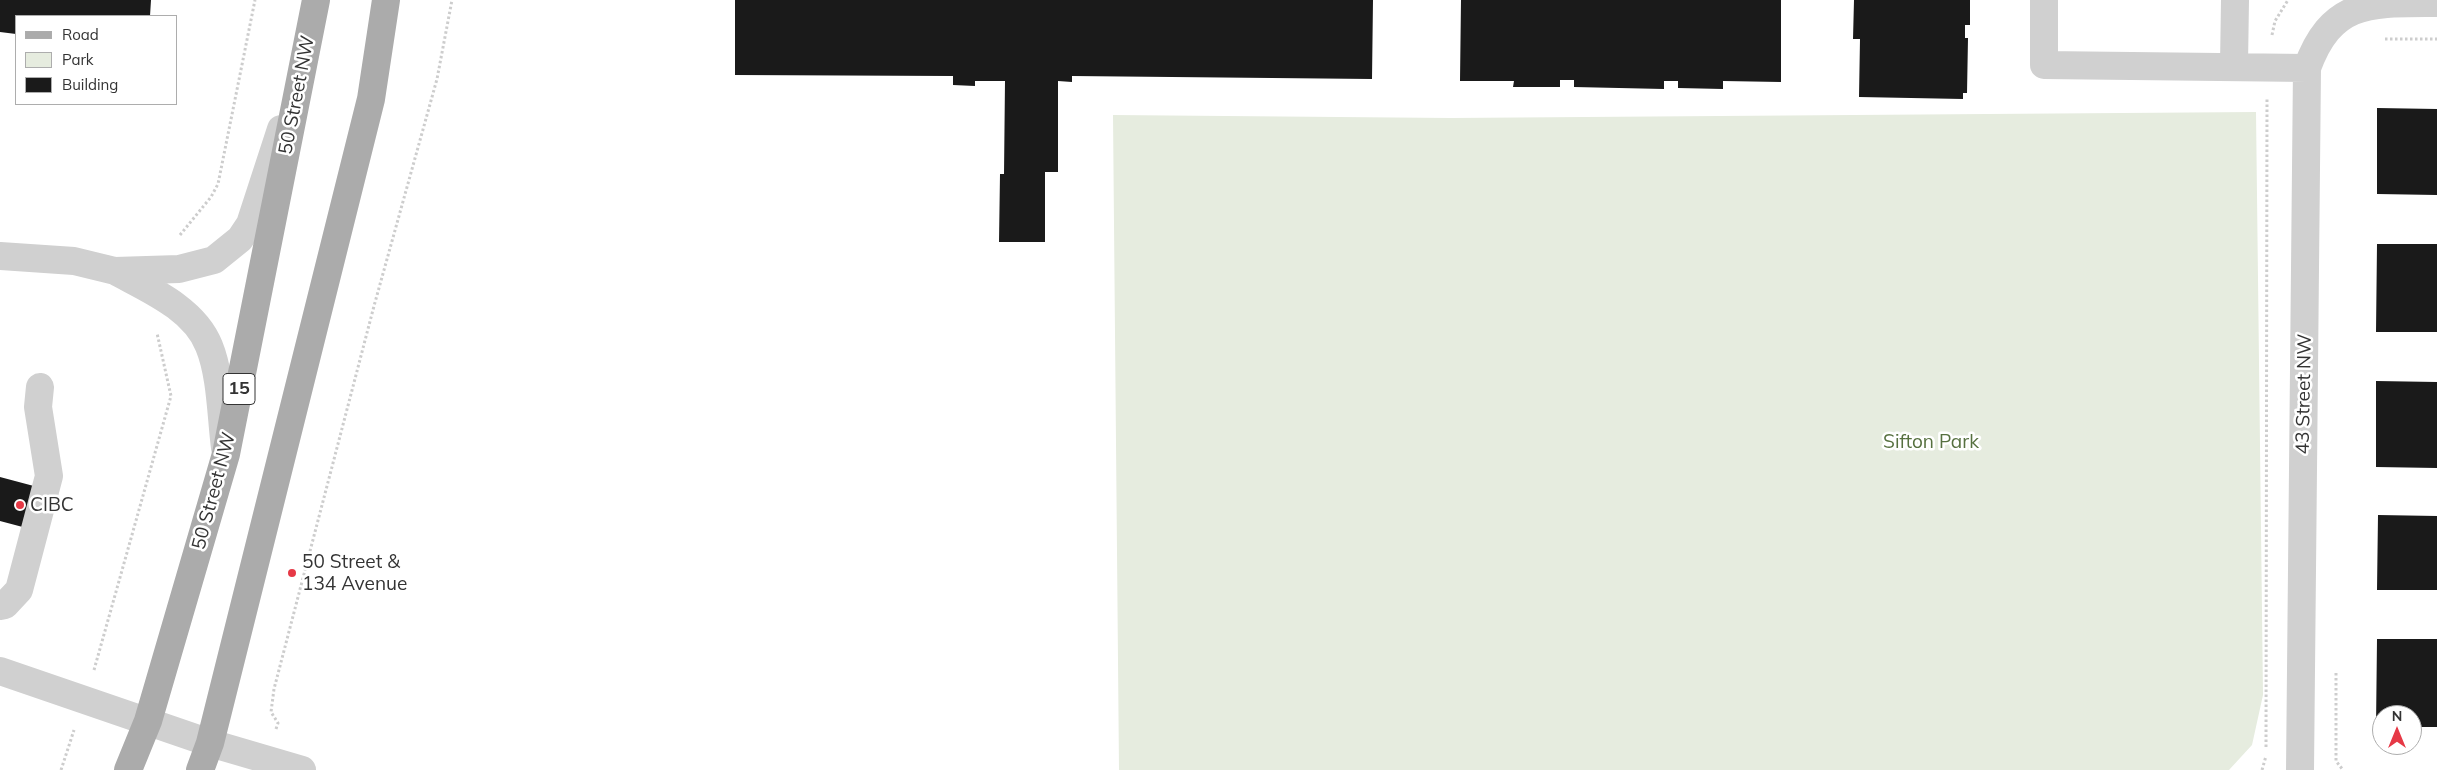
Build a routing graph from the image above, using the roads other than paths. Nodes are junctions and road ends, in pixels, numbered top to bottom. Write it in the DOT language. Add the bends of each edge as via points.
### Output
graph roads {
  1 [pos="316,0"];
  2 [pos="386,0"];
  3 [pos="2044,0"];
  4 [pos="2235,0"];
  5 [pos="2437,3"];
  6 [pos="305,56"];
  7 [pos="2234,65"];
  8 [pos="2307,68"];
  9 [pos="0,256"];
  10 [pos="115,271"];
  11 [pos="40,387"];
  12 [pos="226,454"];
  13 [pos="0,606"];
  14 [pos="0,671"];
  15 [pos="148,721"];
  16 [pos="210,744"];
  17 [pos="128,770"];
  18 [pos="200,770"];
  19 [pos="302,770"];
  20 [pos="2300,770"];
  1 -- 6 [label="main road, 50 Street NW / 15"];
  2 -- 16 [label="main road" via="371,99"];
  3 -- 7 [label="street" via="2044,65"];
  4 -- 7 [label="street"];
  5 -- 8 [label="street, 43 Street NW" via="2378,3 2340,13 2316,43"];
  6 -- 10 [label="street" via="250,224 240,239 214,260 195,266"];
  6 -- 12 [label="main road, 50 Street NW / 15"];
  7 -- 8 [label="street"];
  8 -- 20 [label="street, 43 Street NW"];
  9 -- 10 [label="street" via="74,261"];
  10 -- 12 [label="street" via="164,298 200,330 209,345 216,378"];
  11 -- 13 [label="street" via="38,407 49,476 19,590"];
  12 -- 15 [label="main road, 50 Street NW / 15"];
  14 -- 15 [label="street"];
  15 -- 16 [label="street"];
  15 -- 17 [label="main road, 50 Street NW / 15"];
  16 -- 18 [label="main road"];
  16 -- 19 [label="street"];
}
